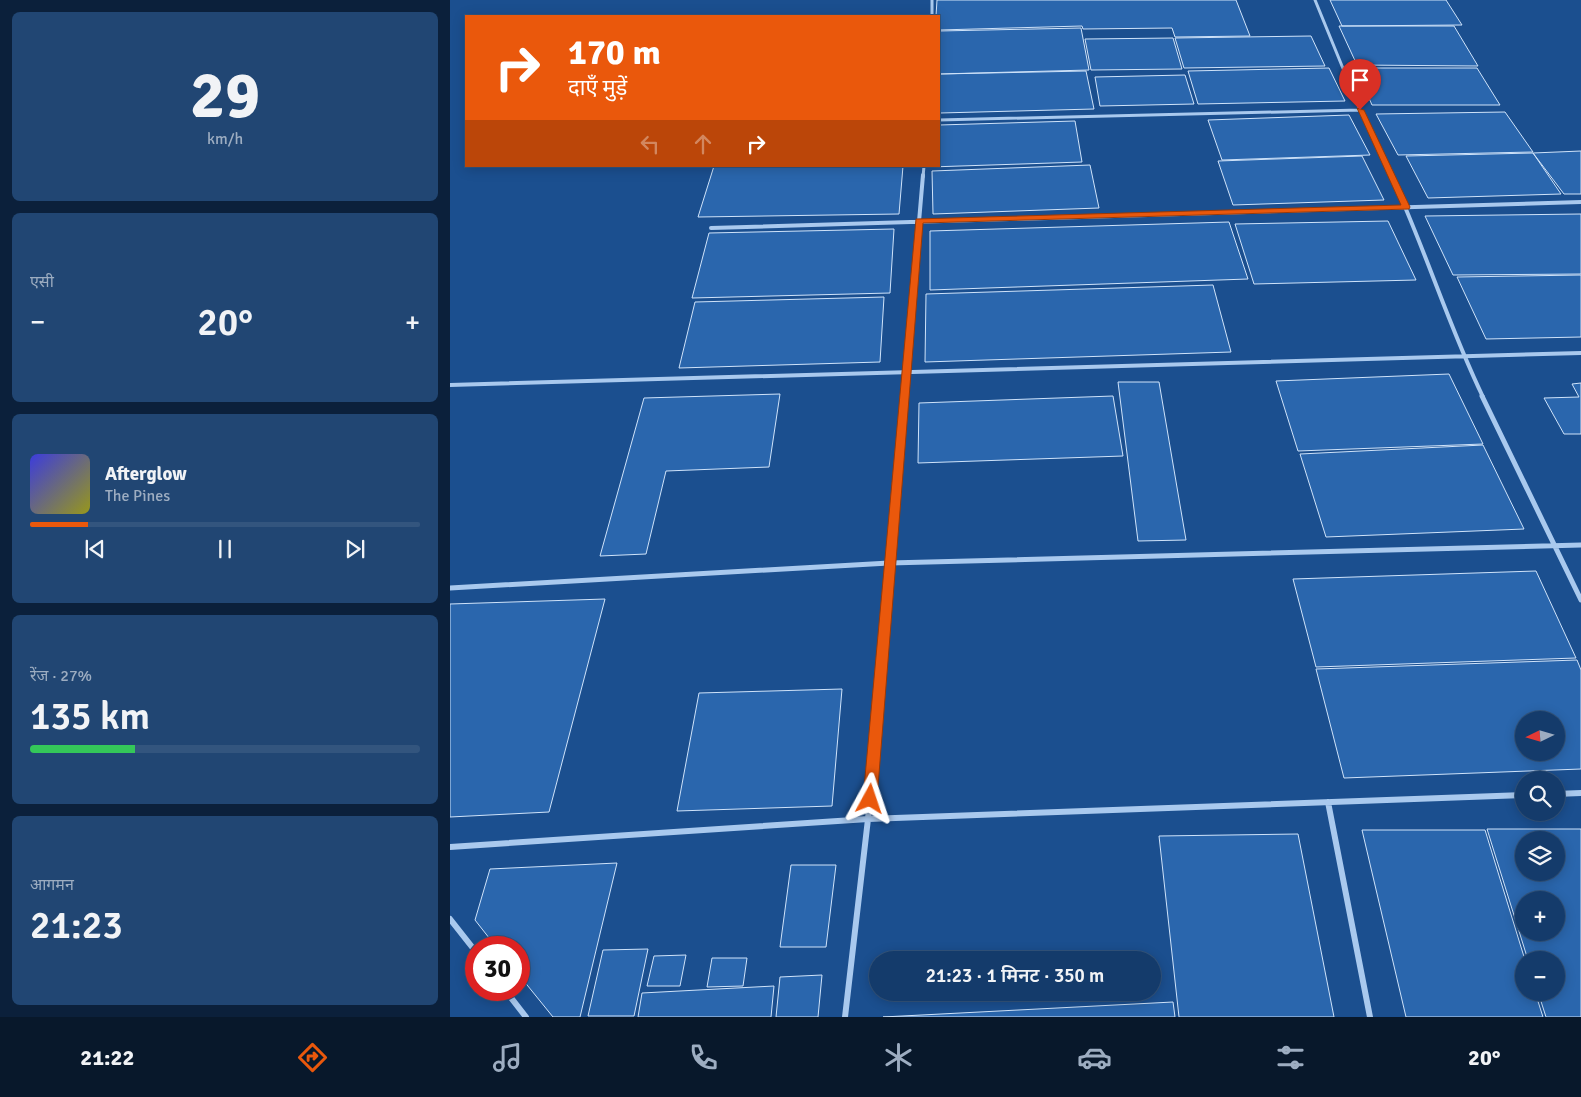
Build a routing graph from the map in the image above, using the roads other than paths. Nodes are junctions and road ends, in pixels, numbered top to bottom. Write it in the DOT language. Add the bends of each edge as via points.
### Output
graph roads {
  1 [pos="932,0"];
  2 [pos="1315,0"];
  3 [pos="932,15"];
  4 [pos="1360,110"];
  5 [pos="940,120"];
  6 [pos="924,167"];
  7 [pos="1581,202"];
  8 [pos="1406,207"];
  9 [pos="919,221"];
  10 [pos="711,228"];
  11 [pos="1581,353"];
  12 [pos="1464,358"];
  13 [pos="905,372"];
  14 [pos="450,386"];
  15 [pos="1581,545"];
  16 [pos="1555,547"];
  17 [pos="890,563"];
  18 [pos="450,588"];
  19 [pos="1581,600"];
  20 [pos="1581,793"];
  21 [pos="1565,794"];
  22 [pos="1515,795"];
  23 [pos="1328,802"];
  24 [pos="868,819"];
  25 [pos="450,847"];
  26 [pos="450,919"];
  27 [pos="465,938"];
  28 [pos="514,1001"];
  29 [pos="526,1017"];
  30 [pos="845,1017"];
  31 [pos="1370,1017"];
  1 -- 3 [label="street"];
  2 -- 4 [label="street"];
  4 -- 5 [label="street"];
  4 -- 8 [label="street"];
  6 -- 9 [label="street"];
  7 -- 8 [label="street"];
  8 -- 9 [label="street"];
  8 -- 12 [label="street"];
  9 -- 10 [label="street"];
  9 -- 13 [label="street"];
  11 -- 12 [label="street"];
  12 -- 13 [label="street"];
  12 -- 16 [label="street"];
  13 -- 14 [label="street"];
  13 -- 17 [label="street"];
  15 -- 16 [label="street"];
  16 -- 17 [label="street"];
  16 -- 19 [label="street"];
  17 -- 18 [label="street"];
  17 -- 24 [label="street"];
  20 -- 21 [label="street"];
  22 -- 23 [label="street"];
  23 -- 24 [label="street"];
  23 -- 31 [label="street"];
  24 -- 25 [label="street"];
  24 -- 30 [label="street"];
  26 -- 27 [label="street"];
  28 -- 29 [label="street"];
}
